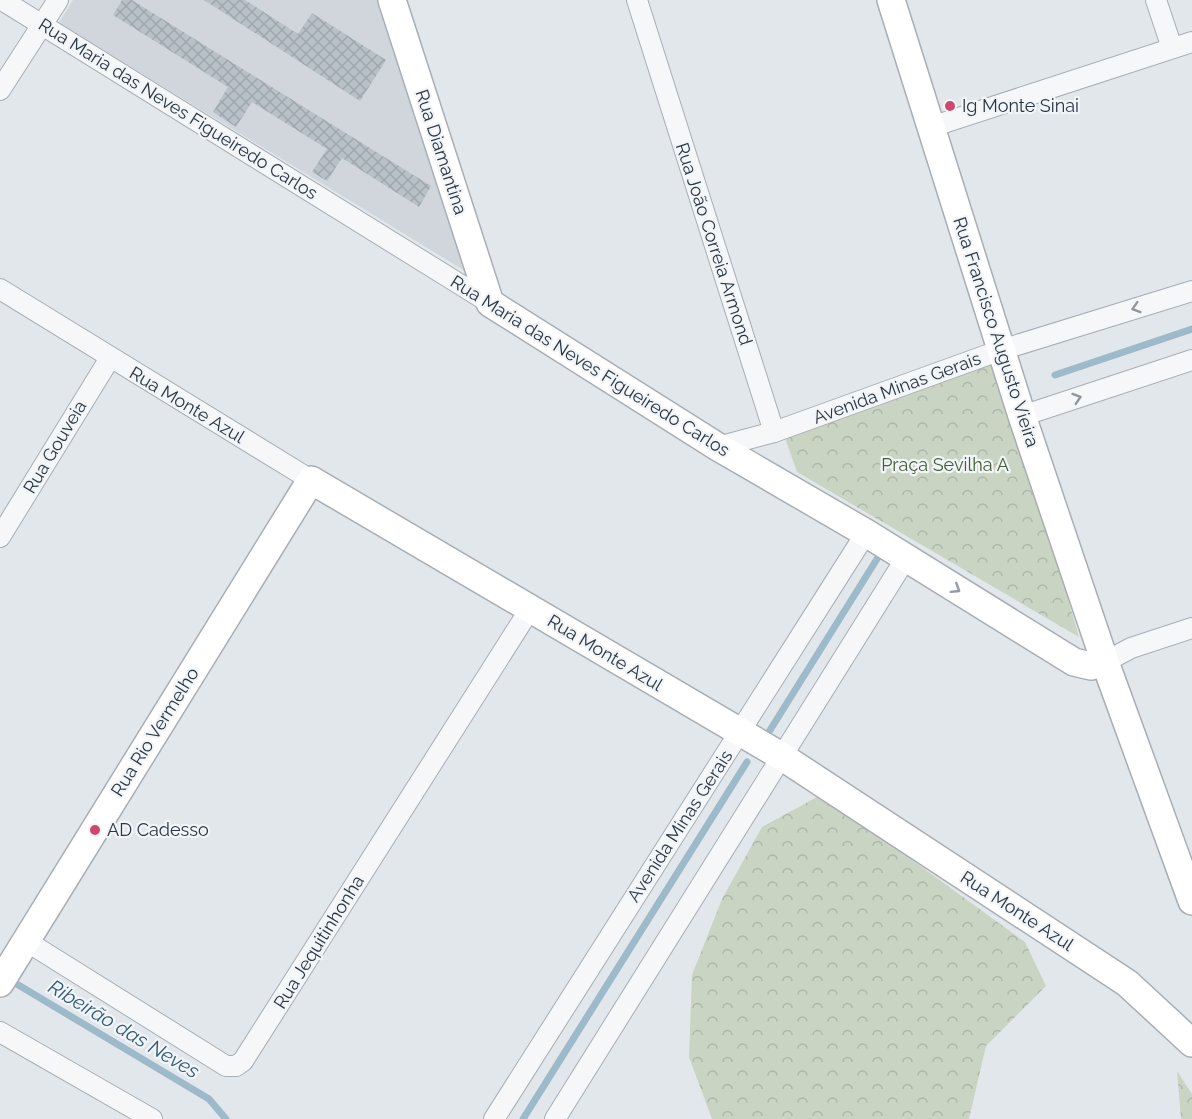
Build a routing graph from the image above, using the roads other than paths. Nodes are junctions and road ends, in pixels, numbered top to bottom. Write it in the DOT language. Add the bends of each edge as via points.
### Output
graph roads {
  1 [pos="2,0"];
  2 [pos="58,0"];
  3 [pos="392,0"];
  4 [pos="638,0"];
  5 [pos="891,0"];
  6 [pos="1156,0"];
  7 [pos="43,25"];
  8 [pos="1192,42"];
  9 [pos="1172,48"];
  10 [pos="0,90"];
  11 [pos="931,127"];
  12 [pos="0,289"];
  13 [pos="1192,291"];
  14 [pos="490,303"];
  15 [pos="1001,350"];
  16 [pos="110,358"];
  17 [pos="1192,360"];
  18 [pos="1022,416"];
  19 [pos="774,432"];
  20 [pos="718,447"];
  21 [pos="311,480"];
  22 [pos="866,533"];
  23 [pos="0,537"];
  24 [pos="906,558"];
  25 [pos="530,609"];
  26 [pos="1192,628"];
  27 [pos="1105,662"];
  28 [pos="740,733"];
  29 [pos="781,756"];
  30 [pos="1192,901"];
  31 [pos="24,945"];
  32 [pos="0,983"];
  33 [pos="0,1032"];
  34 [pos="1192,1043"];
  35 [pos="152,1119"];
  36 [pos="494,1119"];
  37 [pos="555,1119"];
  1 -- 7 [label="street, Rua Maria das Neves Figueiredo Carlos"];
  2 -- 7 [label="street"];
  3 -- 14 [label="street, Rua Diamantina"];
  4 -- 19 [label="street, Rua João Correia Armond"];
  5 -- 11 [label="street, Rua Francisco Augusto Vieira"];
  6 -- 9 [label="street"];
  7 -- 10 [label="street"];
  7 -- 14 [label="street, Rua Maria das Neves Figueiredo Carlos"];
  8 -- 9 [label="street"];
  9 -- 11 [label="street"];
  11 -- 15 [label="street, Rua Francisco Augusto Vieira"];
  12 -- 16 [label="street, Rua Monte Azul"];
  13 -- 15 [label="street, Avenida Minas Gerais, one-way"];
  14 -- 20 [label="street, Rua Maria das Neves Figueiredo Carlos"];
  15 -- 18 [label="street, Rua Francisco Augusto Vieira"];
  15 -- 19 [label="street, Avenida Minas Gerais"];
  16 -- 21 [label="street, Rua Monte Azul"];
  16 -- 23 [label="street, Rua Gouveia"];
  18 -- 17 [label="street, one-way"];
  18 -- 27 [label="street, Rua Francisco Augusto Vieira"];
  19 -- 20 [label="street"];
  20 -- 22 [label="street, Rua Maria das Neves Figueiredo Carlos"];
  21 -- 25 [label="street, Rua Monte Azul"];
  21 -- 31 [label="street, Rua Rio Vermelho"];
  22 -- 24 [label="street, Rua Maria das Neves Figueiredo Carlos"];
  22 -- 28 [label="street, Avenida Minas Gerais"];
  24 -- 27 [label="street, Rua Maria das Neves Figueiredo Carlos, one-way" via="1074,662 1091,666"];
  24 -- 29 [label="street"];
  25 -- 28 [label="street, Rua Monte Azul"];
  25 -- 31 [label="street, Rua Jequitinhonha" via="243,1061 236,1066 226,1066"];
  26 -- 27 [label="street, Rua Maria das Neves Figueiredo Carlos" via="1131,648"];
  27 -- 30 [label="street, Rua Francisco Augusto Vieira"];
  28 -- 29 [label="street, Rua Monte Azul"];
  28 -- 36 [label="street, Avenida Minas Gerais"];
  29 -- 34 [label="street, Rua Monte Azul" via="1128,983"];
  29 -- 37 [label="street"];
  31 -- 32 [label="street, Rua Rio Vermelho"];
  33 -- 35 [label="street"];
}
